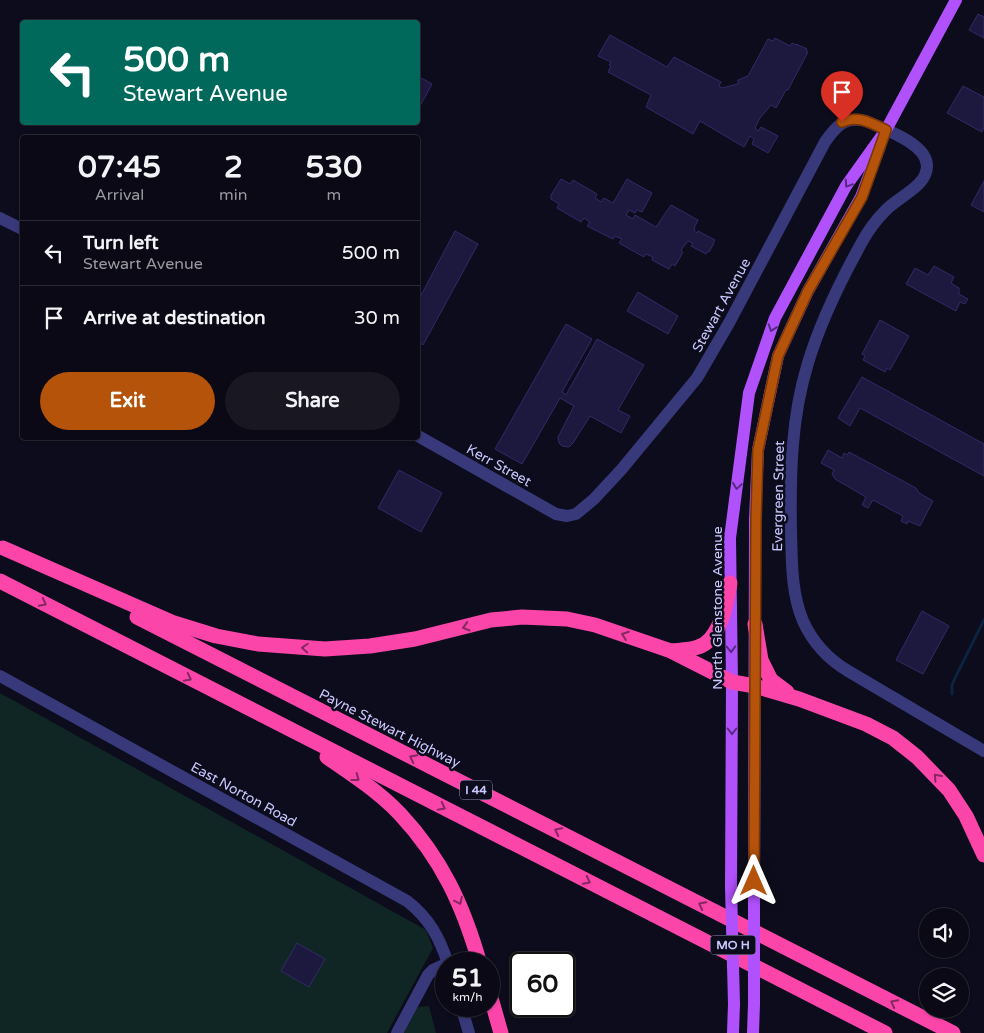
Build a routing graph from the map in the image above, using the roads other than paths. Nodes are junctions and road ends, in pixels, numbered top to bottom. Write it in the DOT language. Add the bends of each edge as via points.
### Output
graph roads {
  1 [pos="956,0"];
  2 [pos="886,130"];
  3 [pos="0,218"];
  4 [pos="20,228"];
  5 [pos="420,437"];
  6 [pos="567,516"];
  7 [pos="1,548"];
  8 [pos="0,581"];
  9 [pos="730,583"];
  10 [pos="755,624"];
  11 [pos="671,651"];
  12 [pos="0,676"];
  13 [pos="732,682"];
  14 [pos="755,686"];
  15 [pos="210,689"];
  16 [pos="800,698"];
  17 [pos="984,751"];
  18 [pos="984,854"];
  19 [pos="444,952"];
  20 [pos="477,952"];
  21 [pos="435,969"];
  22 [pos="465,1017"];
  23 [pos="497,1017"];
  24 [pos="397,1033"];
  25 [pos="470,1033"];
  26 [pos="502,1033"];
  27 [pos="733,1033"];
  28 [pos="753,1033"];
  29 [pos="885,1033"];
  30 [pos="953,1033"];
  1 -- 2 [label="main road, North Glenstone Avenue"];
  2 -- 6 [label="street, Stewart Avenue" via="860,119 836,126 697,378 608,485 579,511"];
  2 -- 9 [label="main road, North Glenstone Avenue, one-way" via="846,186 775,318 749,393 730,538"];
  2 -- 10 [label="main road, North Glenstone Avenue" via="862,197 808,291 778,356 758,450"];
  2 -- 17 [label="street, Evergreen Street" via="919,148 926,157 927,170 919,184 886,210 866,235 812,349 799,399 793,441 790,483 792,576 804,623 822,651 839,666"];
  3 -- 4 [label="street"];
  5 -- 6 [label="street, Kerr Street" via="556,514"];
  11 -- 7 [label="highway, one-way" via="595,625 567,618 537,616 491,620 423,638 370,646 317,649 258,644 174,623"];
  30 -- 7 [label="highway, Payne Stewart Highway / I 44, one-way"];
  8 -- 15 [label="highway, I 44, one-way"];
  9 -- 11 [label="highway" via="727,605 713,636 700,647"];
  9 -- 13 [label="main road, North Glenstone Avenue / MO H, one-way"];
  10 -- 14 [label="main road, North Glenstone Avenue"];
  10 -- 16 [label="highway" via="761,660 771,680"];
  11 -- 13 [label="highway"];
  12 -- 19 [label="street, East Norton Road" via="407,901 429,921"];
  13 -- 14 [label="highway"];
  13 -- 27 [label="main road, North Glenstone Avenue / MO H, one-way, bridge"];
  14 -- 16 [label="highway"];
  14 -- 28 [label="main road, North Glenstone Avenue, bridge"];
  15 -- 20 [label="highway, one-way" via="314,748 399,813 434,856 453,890"];
  15 -- 29 [label="highway, I 44, one-way"];
  18 -- 16 [label="highway, one-way" via="958,803 917,756 866,724"];
  21 -- 24 [label="street"];
  22 -- 25 [label="street"];
  23 -- 26 [label="highway"];
}
